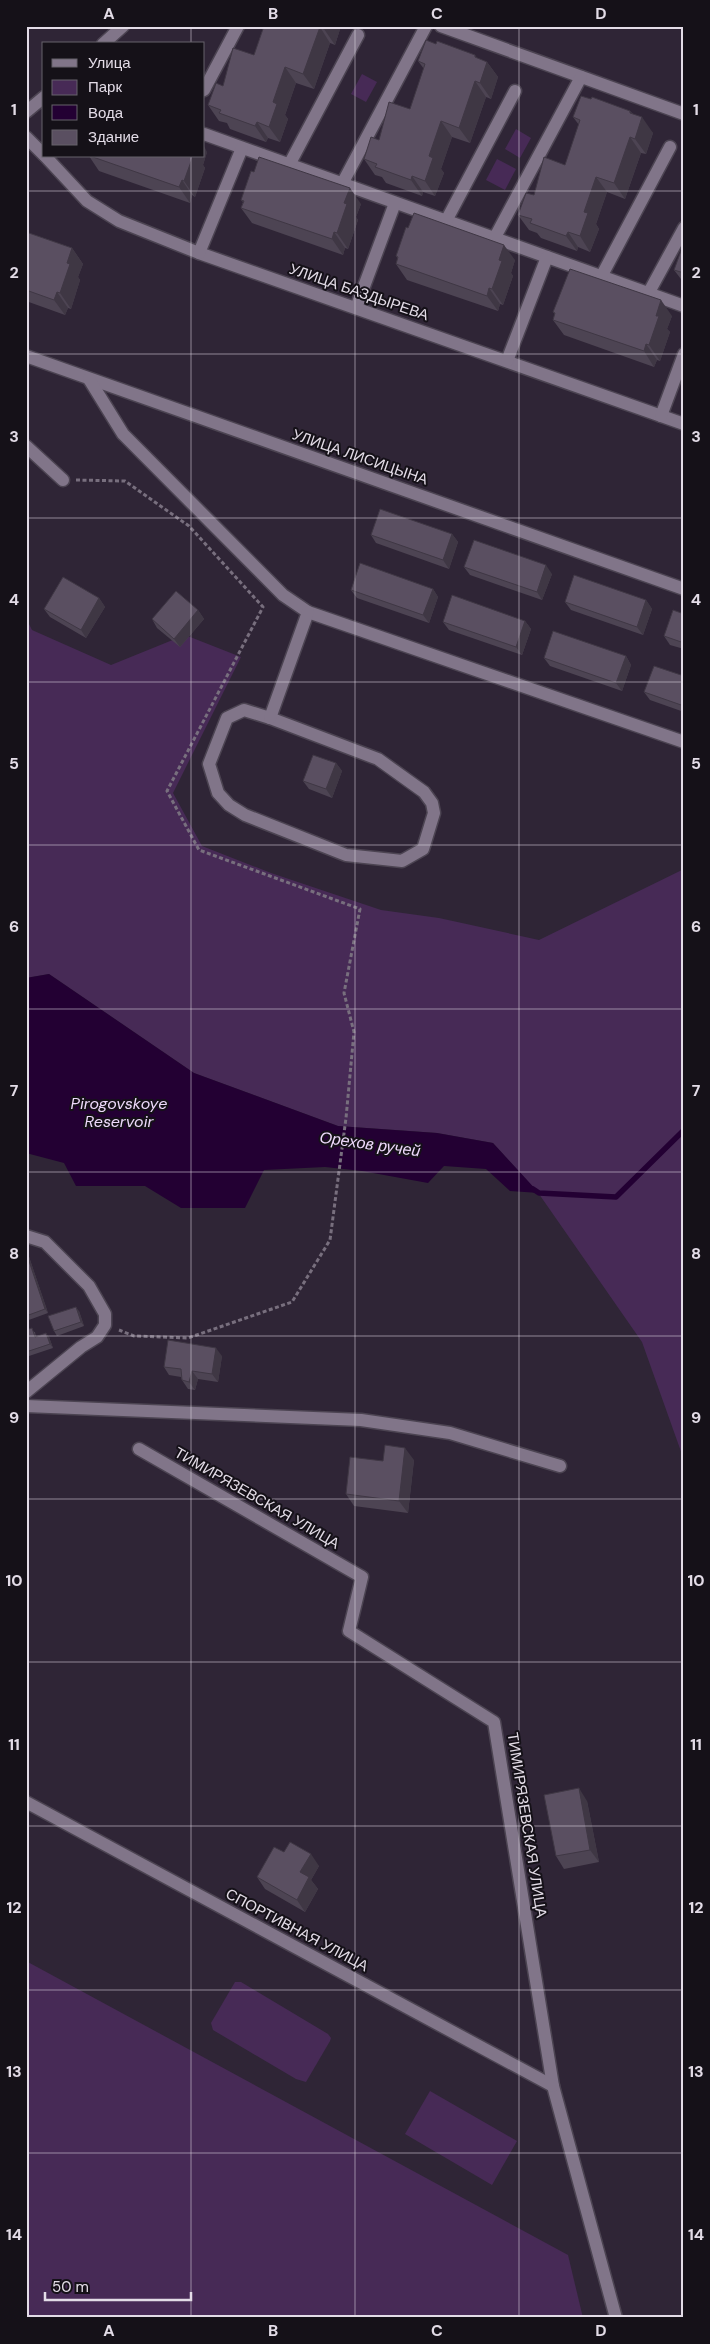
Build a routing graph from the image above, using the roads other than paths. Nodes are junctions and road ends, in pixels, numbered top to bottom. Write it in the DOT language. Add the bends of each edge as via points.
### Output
graph roads {
  1 [pos="122,26"];
  2 [pos="238,26"];
  3 [pos="426,26"];
  4 [pos="440,26"];
  5 [pos="358,35"];
  6 [pos="105,42"];
  7 [pos="581,77"];
  8 [pos="205,88"];
  9 [pos="515,91"];
  10 [pos="42,99"];
  11 [pos="26,112"];
  12 [pos="684,114"];
  13 [pos="205,134"];
  14 [pos="26,137"];
  15 [pos="670,146"];
  16 [pos="242,148"];
  17 [pos="42,154"];
  18 [pos="46,158"];
  19 [pos="289,165"];
  20 [pos="342,184"];
  21 [pos="395,203"];
  22 [pos="446,221"];
  23 [pos="684,228"];
  24 [pos="494,239"];
  25 [pos="199,253"];
  26 [pos="547,257"];
  27 [pos="601,276"];
  28 [pos="648,294"];
  29 [pos="684,306"];
  30 [pos="356,308"];
  31 [pos="684,354"];
  32 [pos="26,356"];
  33 [pos="507,361"];
  34 [pos="89,379"];
  35 [pos="661,416"];
  36 [pos="684,424"];
  37 [pos="26,446"];
  38 [pos="63,480"];
  39 [pos="684,589"];
  40 [pos="308,612"];
  41 [pos="270,718"];
  42 [pos="684,742"];
  43 [pos="26,1236"];
  44 [pos="26,1392"];
  45 [pos="26,1406"];
  46 [pos="139,1449"];
  47 [pos="560,1466"];
  48 [pos="26,1802"];
  49 [pos="553,2086"];
  50 [pos="616,2318"];
  1 -- 6 [label="street"];
  2 -- 8 [label="street"];
  3 -- 20 [label="street"];
  4 -- 7 [label="street"];
  5 -- 19 [label="street"];
  7 -- 12 [label="street"];
  7 -- 24 [label="street"];
  9 -- 22 [label="street"];
  10 -- 11 [label="street"];
  13 -- 16 [label="street"];
  14 -- 17 [label="street, УЛИЦА БАЗДЫРЕВА"];
  15 -- 27 [label="street"];
  16 -- 19 [label="street"];
  16 -- 25 [label="street"];
  18 -- 25 [label="street, УЛИЦА БАЗДЫРЕВА" via="87,201 119,221"];
  19 -- 20 [label="street"];
  20 -- 21 [label="street"];
  21 -- 22 [label="street"];
  21 -- 30 [label="street"];
  22 -- 24 [label="street"];
  23 -- 28 [label="street"];
  24 -- 26 [label="street"];
  25 -- 30 [label="street, УЛИЦА БАЗДЫРЕВА"];
  26 -- 27 [label="street"];
  26 -- 33 [label="street"];
  27 -- 28 [label="street"];
  28 -- 29 [label="street"];
  30 -- 33 [label="street, УЛИЦА БАЗДЫРЕВА"];
  31 -- 35 [label="street"];
  32 -- 34 [label="street, УЛИЦА ЛИСИЦЫНА"];
  33 -- 35 [label="street, УЛИЦА БАЗДЫРЕВА"];
  34 -- 39 [label="street, УЛИЦА ЛИСИЦЫНА"];
  34 -- 40 [label="street" via="123,434 283,595"];
  35 -- 36 [label="street, УЛИЦА БАЗДЫРЕВА"];
  37 -- 38 [label="street"];
  40 -- 41 [label="street"];
  40 -- 42 [label="street"];
  41 -- 41 [label="street" via="244,710 227,718 209,764 218,793 229,805 245,815 346,856 402,861 423,849 434,813 432,802 424,792 378,759"];
  43 -- 44 [label="street" via="45,1242 89,1286 105,1314 105,1325 97,1337"];
  45 -- 47 [label="street" via="361,1420 450,1433"];
  46 -- 49 [label="street, ТИМИРЯЗЕВСКАЯ УЛИЦА" via="362,1577 349,1631 494,1722"];
  48 -- 49 [label="street, СПОРТИВНАЯ УЛИЦА"];
  49 -- 50 [label="street, ТИМИРЯЗЕВСКАЯ УЛИЦА"];
}
